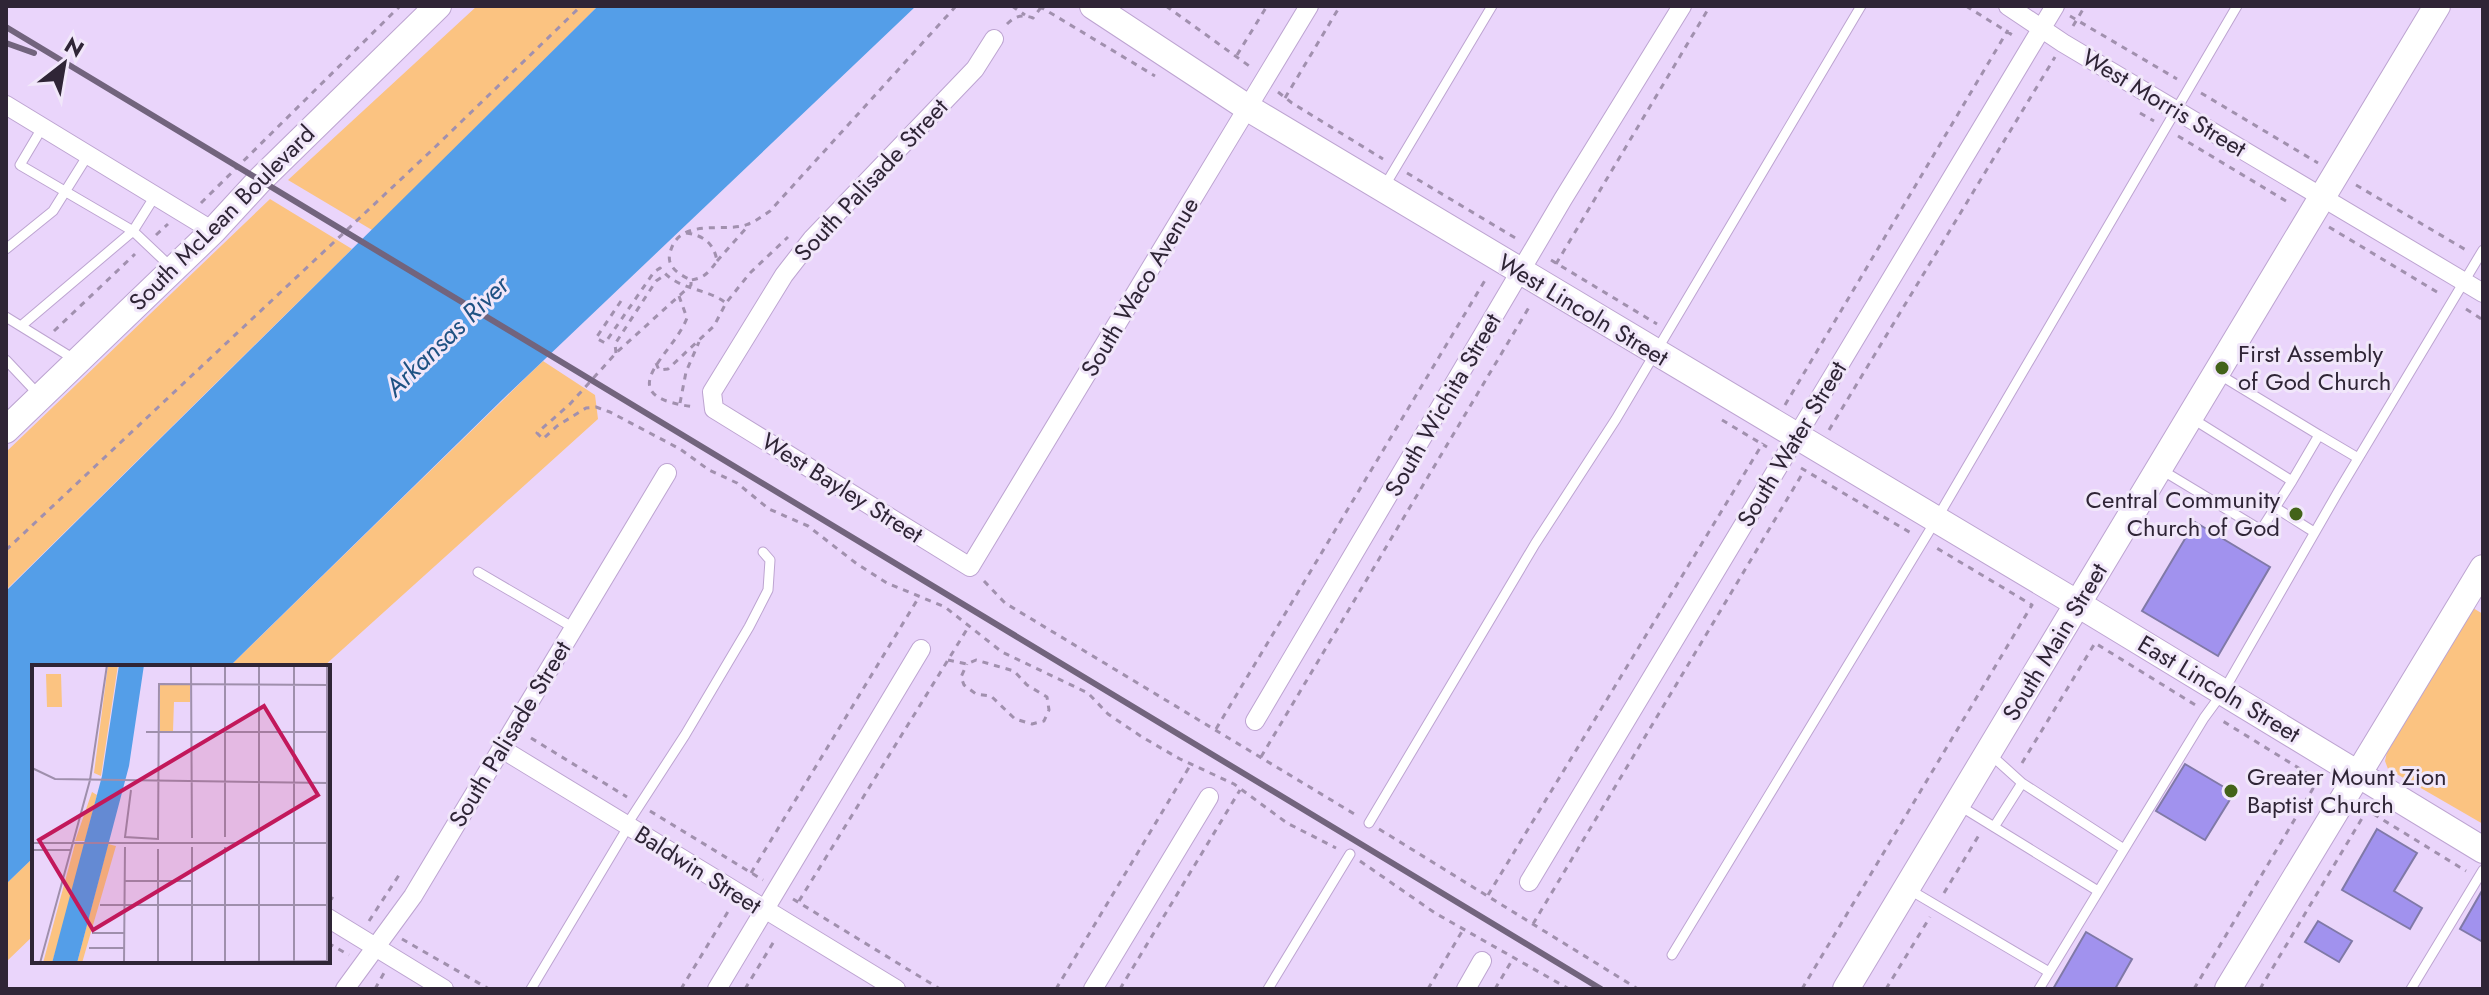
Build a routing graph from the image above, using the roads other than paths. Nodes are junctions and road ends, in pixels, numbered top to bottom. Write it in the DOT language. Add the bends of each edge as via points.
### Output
graph roads {
  1 [pos="438,6"];
  2 [pos="1093,6"];
  3 [pos="1309,6"];
  4 [pos="1492,6"];
  5 [pos="1682,6"];
  6 [pos="1861,6"];
  7 [pos="2054,6"];
  8 [pos="2237,6"];
  9 [pos="2437,6"];
  10 [pos="2013,9"];
  11 [pos="2041,28"];
  12 [pos="994,39"];
  13 [pos="1248,108"];
  14 [pos="2175,109"];
  15 [pos="7,110"];
  16 [pos="42,128"];
  17 [pos="88,155"];
  18 [pos="1383,190"];
  19 [pos="66,192"];
  20 [pos="155,196"];
  21 [pos="2317,207"];
  22 [pos="133,231"];
  23 [pos="213,231"];
  24 [pos="6,249"];
  25 [pos="2481,254"];
  26 [pos="173,269"];
  27 [pos="2464,282"];
  28 [pos="1526,288"];
  29 [pos="2483,293"];
  30 [pos="6,317"];
  31 [pos="21,326"];
  32 [pos="1661,341"];
  33 [pos="6,360"];
  34 [pos="77,361"];
  35 [pos="2217,373"];
  36 [pos="40,397"];
  37 [pos="714,409"];
  38 [pos="2190,418"];
  39 [pos="6,430"];
  40 [pos="2319,435"];
  41 [pos="1785,436"];
  42 [pos="2358,458"];
  43 [pos="2159,469"];
  44 [pos="667,473"];
  45 [pos="2292,481"];
  46 [pos="2276,508"];
  47 [pos="1930,530"];
  48 [pos="2314,532"];
  49 [pos="763,552"];
  50 [pos="970,567"];
  51 [pos="2483,568"];
  52 [pos="478,572"];
  53 [pos="2078,604"];
  54 [pos="574,628"];
  55 [pos="921,649"];
  56 [pos="2216,702"];
  57 [pos="1255,721"];
  58 [pos="502,749"];
  59 [pos="1988,753"];
  60 [pos="2359,774"];
  61 [pos="2018,780"];
  62 [pos="1209,797"];
  63 [pos="1957,805"];
  64 [pos="1369,823"];
  65 [pos="1990,825"];
  66 [pos="627,826"];
  67 [pos="2124,849"];
  68 [pos="2483,850"];
  69 [pos="1350,854"];
  70 [pos="2480,874"];
  71 [pos="1529,882"];
  72 [pos="1907,888"];
  73 [pos="2098,891"];
  74 [pos="764,911"];
  75 [pos="330,919"];
  76 [pos="367,942"];
  77 [pos="1672,955"];
  78 [pos="1482,961"];
  79 [pos="2049,972"];
  80 [pos="345,989"];
  81 [pos="444,989"];
  82 [pos="531,989"];
  83 [pos="717,989"];
  84 [pos="896,989"];
  85 [pos="1093,989"];
  86 [pos="1268,989"];
  87 [pos="1466,989"];
  88 [pos="1846,989"];
  89 [pos="2039,989"];
  90 [pos="2228,989"];
  91 [pos="2411,989"];
  1 -- 23 [label="street, South McLean Boulevard"];
  2 -- 13 [label="street, West Lincoln Street"];
  3 -- 13 [label="street, South Waco Avenue"];
  4 -- 18 [label="lane"];
  5 -- 28 [label="street, South Wichita Street" via="1534,250"];
  6 -- 32 [label="lane"];
  7 -- 11 [label="street, South Water Street"];
  8 -- 14 [label="lane"];
  9 -- 21 [label="street, South Main Street"];
  10 -- 11 [label="street, West Morris Street"];
  11 -- 14 [label="street, West Morris Street"];
  11 -- 41 [label="street, South Water Street"];
  12 -- 37 [label="street, South Palisade Street" via="975,69 784,275 712,392"];
  13 -- 18 [label="street, West Lincoln Street"];
  13 -- 50 [label="street, South Waco Avenue"];
  14 -- 21 [label="street, West Morris Street"];
  14 -- 47 [label="lane"];
  15 -- 16 [label="street"];
  16 -- 17 [label="street"];
  16 -- 19 [label="lane" via="20,165"];
  17 -- 19 [label="lane"];
  17 -- 20 [label="street"];
  18 -- 28 [label="street, West Lincoln Street" via="1497,259"];
  19 -- 22 [label="lane"];
  19 -- 24 [label="lane" via="53,211"];
  20 -- 22 [label="lane"];
  20 -- 23 [label="street"];
  21 -- 27 [label="street, West Morris Street"];
  21 -- 35 [label="street, South Main Street"];
  22 -- 26 [label="lane"];
  22 -- 31 [label="lane"];
  23 -- 26 [label="street, South McLean Boulevard"];
  25 -- 27 [label="lane"];
  26 -- 34 [label="street, South McLean Boulevard"];
  27 -- 29 [label="street, West Morris Street"];
  27 -- 42 [label="lane"];
  28 -- 32 [label="street, West Lincoln Street"];
  28 -- 57 [label="street, South Wichita Street"];
  30 -- 31 [label="lane"];
  31 -- 34 [label="lane"];
  32 -- 41 [label="street, West Lincoln Street"];
  32 -- 64 [label="lane"];
  33 -- 36 [label="lane"];
  34 -- 36 [label="street, South McLean Boulevard"];
  35 -- 38 [label="street, South Main Street"];
  35 -- 40 [label="lane"];
  36 -- 39 [label="street, South McLean Boulevard"];
  37 -- 50 [label="street, West Bayley Street"];
  38 -- 43 [label="street, South Main Street"];
  38 -- 45 [label="lane"];
  40 -- 42 [label="lane"];
  40 -- 45 [label="lane"];
  41 -- 47 [label="street, West Lincoln Street"];
  41 -- 71 [label="street, South Water Street"];
  42 -- 48 [label="lane"];
  43 -- 46 [label="lane" via="2261,530"];
  43 -- 53 [label="street, South Main Street"];
  44 -- 54 [label="street, South Palisade Street"];
  45 -- 46 [label="lane"];
  46 -- 48 [label="lane"];
  47 -- 53 [label="street, West Lincoln Street"];
  47 -- 77 [label="lane"];
  48 -- 56 [label="lane"];
  49 -- 66 [label="lane" via="770,560 768,590"];
  51 -- 60 [label="street"];
  52 -- 54 [label="lane"];
  53 -- 56 [label="street, East Lincoln Street"];
  53 -- 59 [label="street, South Main Street"];
  54 -- 58 [label="street, South Palisade Street"];
  55 -- 74 [label="street"];
  56 -- 60 [label="street, East Lincoln Street"];
  56 -- 67 [label="lane"];
  58 -- 66 [label="street, Baldwin Street"];
  58 -- 76 [label="street, South Palisade Street" via="413,896 388,930"];
  59 -- 61 [label="lane"];
  59 -- 63 [label="street, South Main Street"];
  60 -- 68 [label="street, East Lincoln Street"];
  60 -- 90 [label="street"];
  61 -- 65 [label="lane"];
  61 -- 67 [label="lane"];
  62 -- 85 [label="street"];
  63 -- 65 [label="lane"];
  63 -- 72 [label="street, South Main Street"];
  65 -- 73 [label="lane"];
  66 -- 74 [label="street, Baldwin Street"];
  66 -- 82 [label="lane"];
  67 -- 73 [label="lane"];
  69 -- 86 [label="lane"];
  70 -- 91 [label="lane"];
  72 -- 79 [label="lane"];
  72 -- 88 [label="street, South Main Street"];
  73 -- 79 [label="lane"];
  74 -- 83 [label="street"];
  74 -- 84 [label="street, Baldwin Street"];
  75 -- 76 [label="street"];
  76 -- 80 [label="street, South Palisade Street"];
  76 -- 81 [label="street"];
  78 -- 87 [label="street"];
  79 -- 89 [label="lane"];
}
